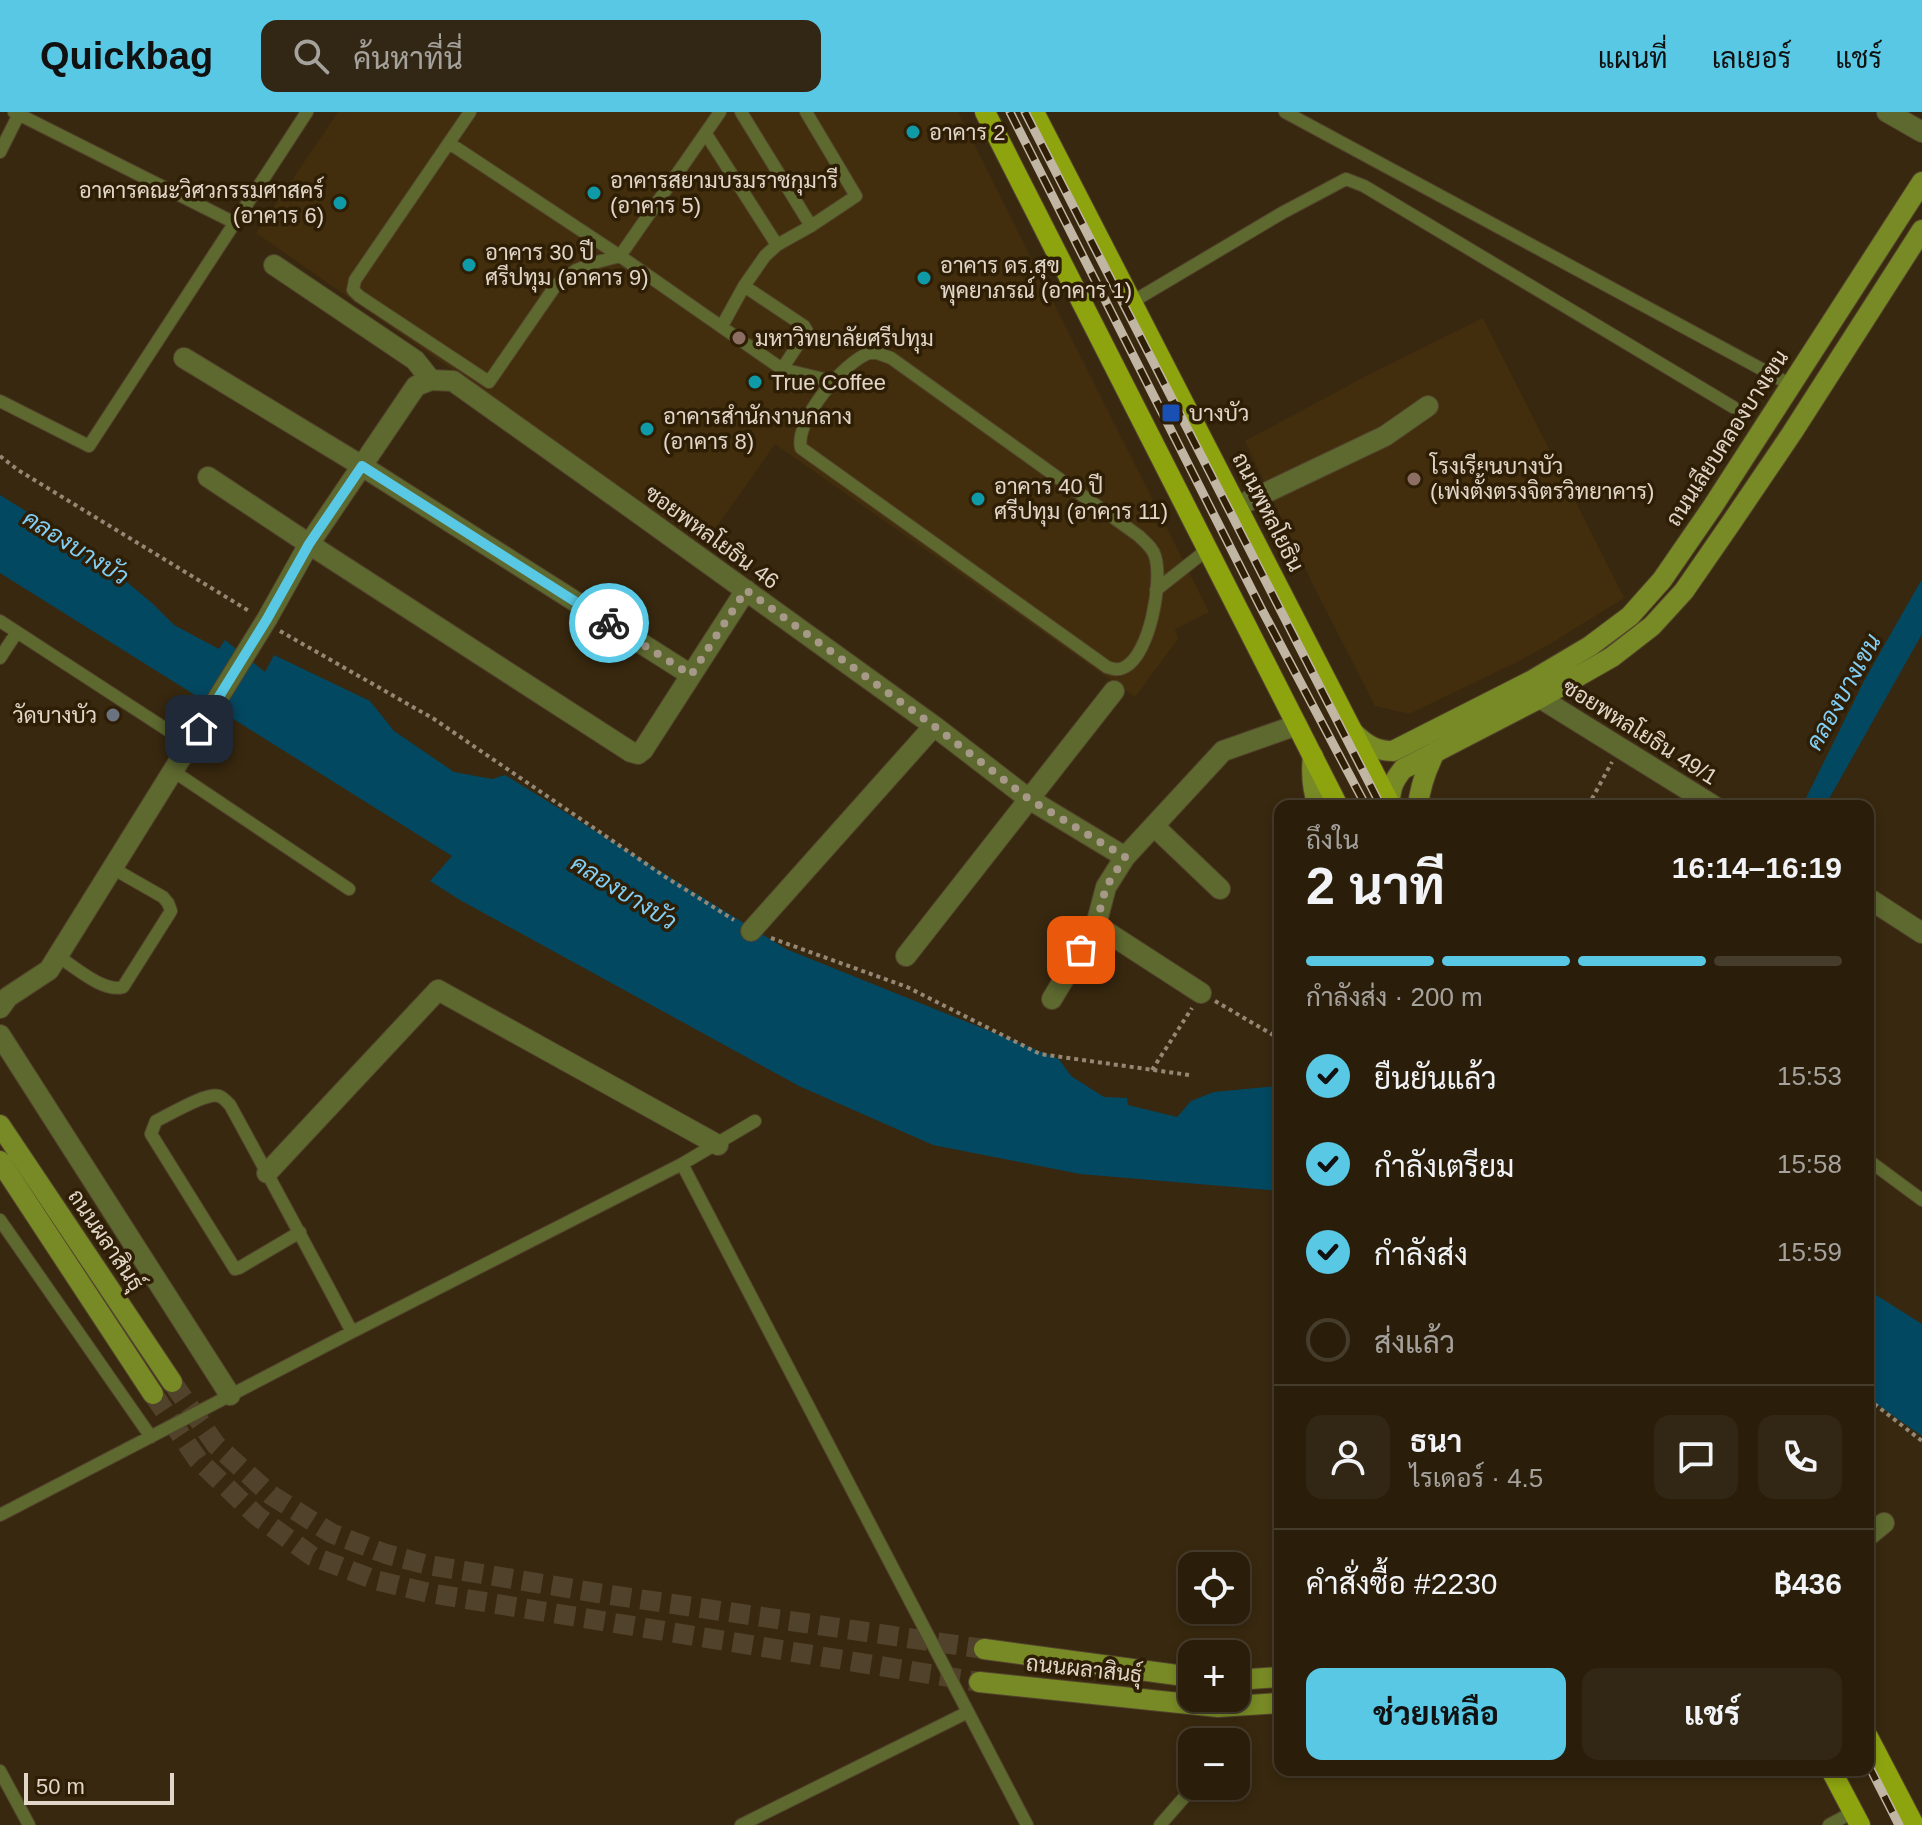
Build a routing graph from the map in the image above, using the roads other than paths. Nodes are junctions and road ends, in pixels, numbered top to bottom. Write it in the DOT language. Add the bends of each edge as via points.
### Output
graph roads {
  1 [pos="307,112"];
  2 [pos="470,112"];
  3 [pos="720,112"];
  4 [pos="741,112"];
  5 [pos="806,112"];
  6 [pos="985,112"];
  7 [pos="1034,112"];
  8 [pos="1285,112"];
  9 [pos="1887,112"];
  10 [pos="16,113"];
  11 [pos="1922,132"];
  12 [pos="706,134"];
  13 [pos="449,143"];
  14 [pos="0,152"];
  15 [pos="1922,182"];
  16 [pos="235,223"];
  17 [pos="811,226"];
  18 [pos="1922,230"];
  19 [pos="777,245"];
  20 [pos="620,256"];
  21 [pos="274,265"];
  22 [pos="744,286"];
  23 [pos="1132,302"];
  24 [pos="722,326"];
  25 [pos="184,358"];
  26 [pos="782,369"];
  27 [pos="431,380"];
  28 [pos="832,381"];
  29 [pos="1791,385"];
  30 [pos="0,401"];
  31 [pos="1428,406"];
  32 [pos="1733,407"];
  33 [pos="362,466"];
  34 [pos="208,477"];
  35 [pos="1238,506"];
  36 [pos="309,544"];
  37 [pos="1208,549"];
  38 [pos="746,590"];
  39 [pos="1156,590"];
  40 [pos="0,621"];
  41 [pos="17,632"];
  42 [pos="0,658"];
  43 [pos="1564,673"];
  44 [pos="691,675"];
  45 [pos="1536,690"];
  46 [pos="1114,691"];
  47 [pos="1297,725"];
  48 [pos="934,726"];
  49 [pos="1353,732"];
  50 [pos="194,736"];
  51 [pos="1435,752"];
  52 [pos="1313,756"];
  53 [pos="173,771"];
  54 [pos="1029,799"];
  55 [pos="1316,800"];
  56 [pos="1335,800"];
  57 [pos="1388,800"];
  58 [pos="1390,800"];
  59 [pos="1419,800"];
  60 [pos="1704,800"];
  61 [pos="1154,826"];
  62 [pos="1125,857"];
  63 [pos="114,869"];
  64 [pos="349,889"];
  65 [pos="1220,889"];
  66 [pos="1874,902"];
  67 [pos="1096,925"];
  68 [pos="751,931"];
  69 [pos="1922,933"];
  70 [pos="906,956"];
  71 [pos="59,957"];
  72 [pos="1201,993"];
  73 [pos="1052,999"];
  74 [pos="0,1008"];
  75 [pos="0,1035"];
  76 [pos="755,1121"];
  77 [pos="0,1125"];
  78 [pos="718,1145"];
  79 [pos="0,1161"];
  80 [pos="682,1164"];
  81 [pos="1874,1164"];
  82 [pos="267,1173"];
  83 [pos="1922,1200"];
  84 [pos="0,1220"];
  85 [pos="300,1232"];
  86 [pos="352,1332"];
  87 [pos="172,1382"];
  88 [pos="153,1394"];
  89 [pos="230,1395"];
  90 [pos="151,1437"];
  91 [pos="0,1515"];
  92 [pos="984,1649"];
  93 [pos="1178,1675"];
  94 [pos="1274,1677"];
  95 [pos="1250,1679"];
  96 [pos="979,1682"];
  97 [pos="1274,1703"];
  98 [pos="968,1712"];
  99 [pos="1874,1748"];
  100 [pos="0,1771"];
  101 [pos="1834,1776"];
  102 [pos="1182,1800"];
  103 [pos="1856,1818"];
  104 [pos="29,1825"];
  105 [pos="741,1825"];
  106 [pos="1027,1825"];
  107 [pos="1160,1825"];
  108 [pos="1829,1825"];
  109 [pos="1914,1825"];
  1 -- 16 [label="lane"];
  2 -- 13 [label="lane"];
  3 -- 12 [label="lane"];
  4 -- 17 [label="lane"];
  5 -- 17 [label="lane" via="856,196"];
  6 -- 37 [label="main road"];
  7 -- 23 [label="main road, ถนนพหลโยธิน"];
  8 -- 29 [label="lane"];
  9 -- 11 [label="street"];
  10 -- 14 [label="lane"];
  10 -- 16 [label="lane"];
  12 -- 19 [label="lane"];
  12 -- 20 [label="lane"];
  13 -- 20 [label="lane"];
  13 -- 20 [label="lane" via="353,290 489,382 556,285 576,270"];
  15 -- 29 [label="main road, ถนนเลียบคลองบางเขน"];
  16 -- 30 [label="lane" via="89,446"];
  17 -- 19 [label="lane"];
  18 -- 43 [label="main road, ถนนเลียบคลองบางเขน" via="1684,591 1652,626 1612,657"];
  19 -- 22 [label="lane"];
  20 -- 24 [label="lane"];
  21 -- 27 [label="street" via="415,360"];
  22 -- 24 [label="lane"];
  22 -- 26 [label="lane" via="807,329"];
  23 -- 32 [label="lane" via="1346,179"];
  23 -- 35 [label="main road, ถนนพหลโยธิน"];
  24 -- 26 [label="lane"];
  25 -- 33 [label="street"];
  26 -- 28 [label="lane"];
  27 -- 33 [label="street" via="416,386"];
  27 -- 38 [label="street, ซอยพหลโยธิน 46" via="453,381"];
  28 -- 39 [label="lane" via="860,356 877,353 891,358 1139,536 1154,552"];
  28 -- 39 [label="lane" via="800,436 805,452 1107,667 1127,667 1138,654 1151,629"];
  29 -- 43 [label="main road, ถนนเลียบคลองบางเขน" via="1662,580 1630,616"];
  31 -- 35 [label="street" via="1385,436"];
  33 -- 36 [label="street"];
  33 -- 44 [label="street"];
  34 -- 36 [label="street"];
  35 -- 49 [label="main road, ถนนพหลโยธิน"];
  36 -- 44 [label="street" via="631,752 643,750"];
  36 -- 50 [label="street, bridge"];
  37 -- 39 [label="lane"];
  37 -- 47 [label="main road"];
  38 -- 44 [label="street"];
  38 -- 48 [label="street, ซอยพหลโยธิน 46"];
  40 -- 41 [label="lane"];
  41 -- 42 [label="lane"];
  41 -- 50 [label="lane"];
  43 -- 45 [label="main road, ถนนเลียบคลองบางเขน"];
  45 -- 49 [label="main road, ซอยพหลโยธิน 49/1" via="1393,751 1370,746"];
  45 -- 51 [label="main road, ซอยพหลโยธิน 49/1"];
  45 -- 60 [label="street, ซอยพหลโยธิน 49/1"];
  46 -- 54 [label="street"];
  47 -- 52 [label="main road"];
  47 -- 61 [label="street" via="1223,751"];
  48 -- 54 [label="street, ซอยพหลโยธิน 46"];
  48 -- 68 [label="street"];
  49 -- 57 [label="main road, ถนนพหลโยธิน"];
  50 -- 53 [label="street"];
  51 -- 58 [label="main road, ซอยพหลโยธิน 49/1" via="1403,769"];
  51 -- 59 [label="main road"];
  52 -- 55 [label="main road"];
  52 -- 56 [label="main road"];
  53 -- 63 [label="street"];
  53 -- 64 [label="lane"];
  54 -- 62 [label="street, ซอยพหลโยธิน 46"];
  54 -- 70 [label="street"];
  61 -- 62 [label="street"];
  61 -- 65 [label="street"];
  62 -- 67 [label="street" via="1106,887"];
  63 -- 71 [label="street"];
  63 -- 71 [label="lane" via="163,897 171,911 123,987 106,987"];
  66 -- 69 [label="street"];
  67 -- 72 [label="street"];
  67 -- 73 [label="street"];
  71 -- 74 [label="street"];
  75 -- 89 [label="street"];
  76 -- 78 [label="lane"];
  77 -- 87 [label="main road, ถนนผลาสินธุ์"];
  78 -- 80 [label="lane"];
  78 -- 82 [label="street" via="438,990"];
  79 -- 88 [label="main road, ถนนผลาสินธุ์"];
  80 -- 86 [label="lane"];
  80 -- 98 [label="lane"];
  81 -- 83 [label="lane"];
  82 -- 85 [label="lane"];
  82 -- 85 [label="lane" via="222,1097 205,1097 156,1121 151,1130 235,1269"];
  84 -- 90 [label="lane"];
  85 -- 86 [label="lane"];
  86 -- 89 [label="lane"];
  89 -- 90 [label="lane"];
  90 -- 91 [label="lane"];
  92 -- 93 [label="main road, ถนนผลาสินธุ์"];
  94 -- 95 [label="main road"];
  96 -- 97 [label="main road, ถนนผลาสินธุ์" via="1218,1707"];
  98 -- 105 [label="lane"];
  98 -- 106 [label="lane"];
  99 -- 109 [label="main road"];
  100 -- 104 [label="lane"];
  101 -- 103 [label="main road"];
  102 -- 107 [label="lane"];
  103 -- 108 [label="lane"];
}
